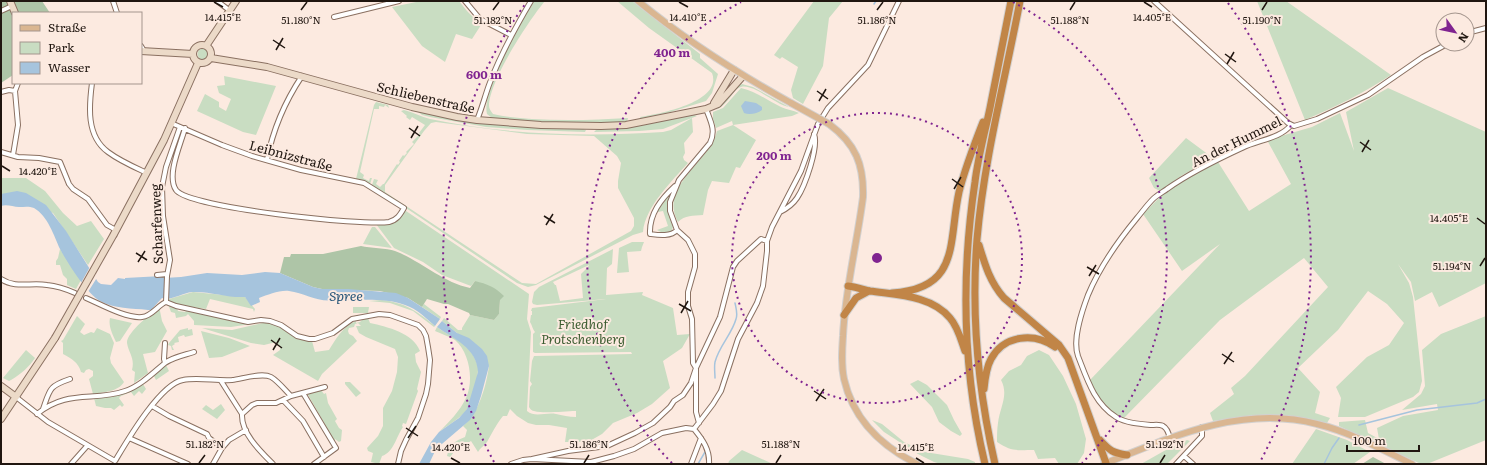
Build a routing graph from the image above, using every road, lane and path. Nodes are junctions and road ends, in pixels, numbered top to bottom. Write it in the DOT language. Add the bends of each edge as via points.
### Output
graph roads {
  1 [pos="113,1"];
  2 [pos="217,1"];
  3 [pos="236,1"];
  4 [pos="399,1"];
  5 [pos="465,1"];
  6 [pos="531,1"];
  7 [pos="638,1"];
  8 [pos="899,1"];
  9 [pos="1011,1"];
  10 [pos="1020,1"];
  11 [pos="1154,1"];
  12 [pos="11,4"];
  13 [pos="230,10"];
  14 [pos="1,11"];
  15 [pos="117,12"];
  16 [pos="334,17"];
  17 [pos="1486,28"];
  18 [pos="1475,31"];
  19 [pos="511,35"];
  20 [pos="206,46"];
  21 [pos="142,50"];
  22 [pos="1435,50"];
  23 [pos="193,54"];
  24 [pos="211,58"];
  25 [pos="198,63"];
  26 [pos="734,70"];
  27 [pos="302,76"];
  28 [pos="743,76"];
  29 [pos="18,84"];
  30 [pos="92,84"];
  31 [pos="15,91"];
  32 [pos="1,92"];
  33 [pos="708,109"];
  34 [pos="990,109"];
  35 [pos="477,120"];
  36 [pos="171,123"];
  37 [pos="1291,125"];
  38 [pos="180,127"];
  39 [pos="186,128"];
  40 [pos="814,134"];
  41 [pos="1,152"];
  42 [pos="13,155"];
  43 [pos="267,160"];
  44 [pos="147,173"];
  45 [pos="677,184"];
  46 [pos="780,212"];
  47 [pos="677,230"];
  48 [pos="115,232"];
  49 [pos="977,239"];
  50 [pos="768,241"];
  51 [pos="157,275"];
  52 [pos="167,275"];
  53 [pos="1,279"];
  54 [pos="848,286"];
  55 [pos="869,291"];
  56 [pos="75,293"];
  57 [pos="892,293"];
  58 [pos="86,298"];
  59 [pos="166,301"];
  60 [pos="844,315"];
  61 [pos="165,342"];
  62 [pos="194,352"];
  63 [pos="968,359"];
  64 [pos="166,363"];
  65 [pos="696,368"];
  66 [pos="1074,374"];
  67 [pos="70,379"];
  68 [pos="221,381"];
  69 [pos="1,386"];
  70 [pos="324,387"];
  71 [pos="303,393"];
  72 [pos="290,396"];
  73 [pos="16,397"];
  74 [pos="283,400"];
  75 [pos="983,405"];
  76 [pos="152,406"];
  77 [pos="43,409"];
  78 [pos="37,414"];
  79 [pos="242,414"];
  80 [pos="1,419"];
  81 [pos="699,422"];
  82 [pos="1202,427"];
  83 [pos="694,429"];
  84 [pos="246,430"];
  85 [pos="1097,436"];
  86 [pos="129,438"];
  87 [pos="701,438"];
  88 [pos="1170,439"];
  89 [pos="87,446"];
  90 [pos="222,448"];
  91 [pos="1127,455"];
  92 [pos="1184,456"];
  93 [pos="324,457"];
  94 [pos="532,459"];
  95 [pos="915,463"];
  96 [pos="71,464"];
  97 [pos="188,464"];
  98 [pos="213,464"];
  99 [pos="273,464"];
  100 [pos="314,464"];
  101 [pos="398,464"];
  102 [pos="510,464"];
  103 [pos="691,464"];
  104 [pos="709,464"];
  105 [pos="985,464"];
  106 [pos="995,464"];
  107 [pos="1105,464"];
  108 [pos="1176,464"];
  109 [pos="1193,464"];
  110 [pos="1412,464"];
  1 -- 15 [label="street"];
  2 -- 13 [label="street"];
  3 -- 13 [label="main road"];
  4 -- 16 [label="street"];
  5 -- 19 [label="street" via="480,19"];
  6 -- 19 [label="street"];
  7 -- 26 [label="main road" via="692,43"];
  8 -- 40 [label="street" via="868,64 823,115"];
  9 -- 34 [label="highway"];
  10 -- 49 [label="highway" via="990,152"];
  11 -- 37 [label="street"];
  12 -- 14 [label="street"];
  13 -- 20 [label="main road"];
  17 -- 18 [label="street"];
  19 -- 35 [label="street" via="489,84"];
  20 -- 23 [label="main road" via="198,47"];
  20 -- 24 [label="main road" via="210,50"];
  21 -- 23 [label="main road"];
  22 -- 37 [label="street" via="1368,96 1317,119 1297,126"];
  23 -- 25 [label="main road"];
  24 -- 25 [label="main road" via="204,63"];
  24 -- 27 [label="main road, Schliebenstraße" via="267,67"];
  25 -- 36 [label="main road"];
  26 -- 28 [label="main road"];
  26 -- 33 [label="main road" via="718,99"];
  27 -- 35 [label="main road, Schliebenstraße" via="425,110"];
  27 -- 43 [label="street" via="274,128"];
  28 -- 33 [label="main road, Schliebenstraße" via="718,104"];
  28 -- 54 [label="main road, bridge" via="829,124 854,150 863,178 863,197"];
  29 -- 31 [label="street"];
  30 -- 44 [label="street" via="90,116 97,139 108,152"];
  31 -- 32 [label="street"];
  31 -- 42 [label="street" via="18,125"];
  33 -- 35 [label="main road, Schliebenstraße" via="647,122 619,125 520,124"];
  33 -- 45 [label="street" via="713,137"];
  34 -- 57 [label="highway" via="965,170 947,261 941,272 922,288"];
  34 -- 63 [label="highway" via="975,182 969,234 966,302"];
  36 -- 38 [label="street, Leibnizstraße"];
  36 -- 44 [label="main road"];
  37 -- 88 [label="street, An der Hummel" via="1278,134 1244,147 1182,178 1153,199 1112,251 1087,298 1076,347 1094,396 1116,417 1131,423 1162,426 1167,430"];
  38 -- 39 [label="street, Leibnizstraße"];
  38 -- 52 [label="street, Scharfenweg" via="162,187 163,216 170,260"];
  39 -- 43 [label="street, Leibnizstraße" via="222,145"];
  39 -- 43 [label="street, Leibnizstraße" via="174,164 173,176 176,190 187,197 220,205 298,217 374,223 397,219 404,208 356,181"];
  40 -- 46 [label="street" via="801,171"];
  40 -- 46 [label="street" via="814,150 803,186 792,204"];
  41 -- 42 [label="street"];
  42 -- 48 [label="street" via="60,162 69,184 88,199"];
  44 -- 48 [label="main road"];
  45 -- 47 [label="street" via="670,202 670,211"];
  45 -- 47 [label="street" via="667,193 653,214 650,234 673,234"];
  46 -- 50 [label="street"];
  47 -- 65 [label="street" via="688,240 695,254 688,306 692,319 693,362"];
  48 -- 73 [label="main road, bridge" via="55,338"];
  49 -- 66 [label="highway" via="986,270 996,290 1059,345 1068,358"];
  49 -- 75 [label="highway" via="975,319"];
  50 -- 65 [label="street" via="761,239 737,260 733,267 720,317"];
  50 -- 81 [label="street" via="765,276 757,303 738,339 721,391"];
  51 -- 52 [label="street"];
  52 -- 59 [label="street, Scharfenweg"];
  53 -- 56 [label="street" via="12,285 48,285"];
  54 -- 55 [label="highway"];
  54 -- 60 [label="main road"];
  55 -- 57 [label="highway"];
  55 -- 60 [label="highway" via="856,298"];
  57 -- 63 [label="highway" via="925,301 943,311 954,323"];
  58 -- 59 [label="street" via="113,311 143,317"];
  59 -- 101 [label="street" via="176,306 248,322 270,321 297,336 315,339 333,333 352,319 379,314 418,325 426,336 430,360 426,394 418,418 400,451"];
  60 -- 95 [label="main road" via="843,371 853,403 865,423 883,443"];
  61 -- 64 [label="street"];
  62 -- 64 [label="street"];
  63 -- 105 [label="highway"];
  64 -- 77 [label="street" via="125,391 78,396"];
  65 -- 81 [label="street" via="696,412"];
  65 -- 94 [label="street" via="687,390 649,425 607,446"];
  66 -- 75 [label="highway" via="1061,354 1048,342 1029,337 1014,340 998,350 989,363"];
  66 -- 85 [label="highway"];
  67 -- 77 [label="street" via="55,384 50,389"];
  68 -- 72 [label="street" via="271,376"];
  68 -- 76 [label="street" via="181,380 164,391"];
  68 -- 79 [label="street"];
  69 -- 73 [label="main road"];
  70 -- 71 [label="street"];
  71 -- 72 [label="street"];
  71 -- 93 [label="street" via="336,448"];
  72 -- 74 [label="street"];
  73 -- 78 [label="street"];
  73 -- 80 [label="main road"];
  74 -- 79 [label="street" via="276,403 257,403"];
  74 -- 93 [label="street" via="303,421"];
  75 -- 106 [label="highway"];
  76 -- 86 [label="street"];
  76 -- 90 [label="street" via="207,434"];
  77 -- 78 [label="street"];
  78 -- 89 [label="street"];
  79 -- 84 [label="street"];
  81 -- 83 [label="street"];
  82 -- 88 [label="main road"];
  82 -- 92 [label="street" via="1202,436"];
  82 -- 110 [label="main road" via="1257,418 1299,420 1351,435"];
  83 -- 87 [label="street"];
  83 -- 94 [label="street" via="662,433 634,449 590,462"];
  84 -- 90 [label="street" via="229,440"];
  84 -- 99 [label="street"];
  85 -- 91 [label="highway" via="1109,450"];
  85 -- 107 [label="highway"];
  86 -- 89 [label="street" via="115,461"];
  86 -- 97 [label="street"];
  87 -- 103 [label="street"];
  87 -- 104 [label="street" via="709,453"];
  88 -- 91 [label="main road"];
  89 -- 96 [label="street"];
  90 -- 98 [label="street"];
  91 -- 107 [label="main road"];
  92 -- 108 [label="street"];
  92 -- 109 [label="street"];
  93 -- 100 [label="street"];
  94 -- 102 [label="street"];
}
